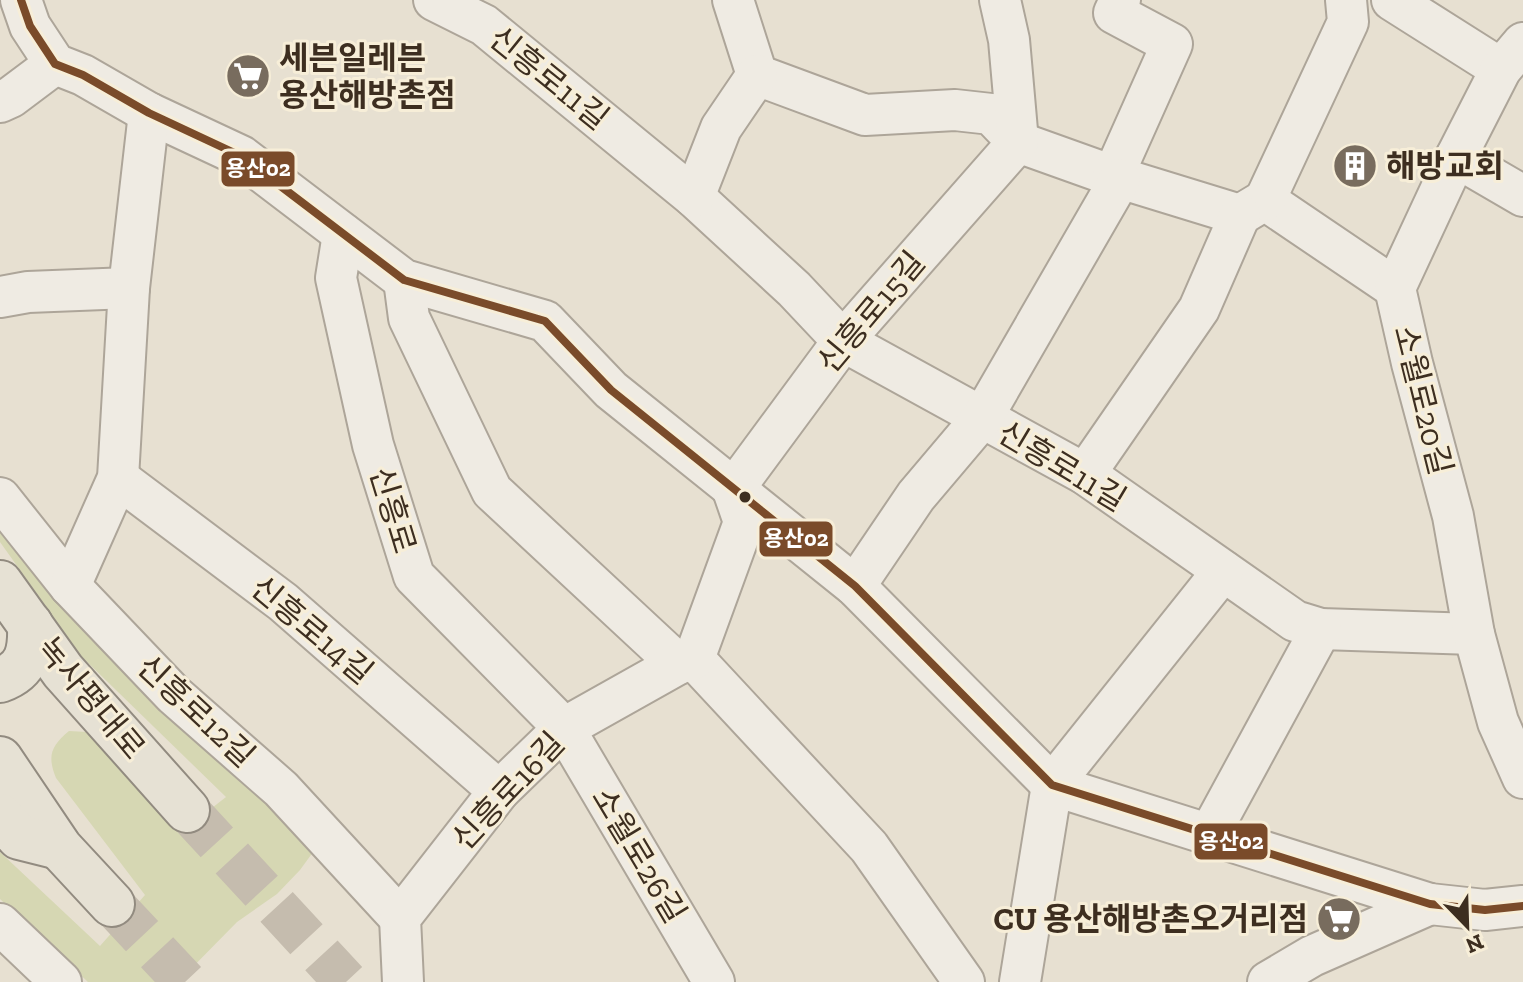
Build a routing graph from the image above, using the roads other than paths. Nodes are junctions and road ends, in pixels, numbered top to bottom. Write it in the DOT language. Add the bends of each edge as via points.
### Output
graph roads {
  1 [pos="21,0"];
  2 [pos="434,0"];
  3 [pos="733,0"];
  4 [pos="1000,0"];
  5 [pos="1120,0"];
  6 [pos="1346,0"];
  7 [pos="1392,0"];
  8 [pos="1512,56"];
  9 [pos="55,64"];
  10 [pos="757,75"];
  11 [pos="0,102"];
  12 [pos="149,113"];
  13 [pos="1018,142"];
  14 [pos="1456,157"];
  15 [pos="1117,177"];
  16 [pos="1523,196"];
  17 [pos="694,197"];
  18 [pos="1253,208"];
  19 [pos="343,234"];
  20 [pos="404,280"];
  21 [pos="129,288"];
  22 [pos="1395,288"];
  23 [pos="0,297"];
  24 [pos="843,341"];
  25 [pos="982,418"];
  26 [pos="1085,474"];
  27 [pos="118,478"];
  28 [pos="733,490"];
  29 [pos="0,498"];
  30 [pos="1223,571"];
  31 [pos="0,583"];
  32 [pos="70,586"];
  33 [pos="855,586"];
  34 [pos="30,624"];
  35 [pos="1321,629"];
  36 [pos="1474,634"];
  37 [pos="686,661"];
  38 [pos="0,680"];
  39 [pos="564,728"];
  40 [pos="0,759"];
  41 [pos="1523,778"];
  42 [pos="1052,785"];
  43 [pos="499,791"];
  44 [pos="187,810"];
  45 [pos="0,816"];
  46 [pos="1209,835"];
  47 [pos="60,848"];
  48 [pos="112,904"];
  49 [pos="1430,904"];
  50 [pos="1523,906"];
  51 [pos="400,918"];
  52 [pos="0,924"];
  53 [pos="1317,969"];
  54 [pos="61,982"];
  55 [pos="403,982"];
  56 [pos="714,982"];
  57 [pos="964,982"];
  58 [pos="1020,982"];
  59 [pos="1268,982"];
  1 -- 9 [label="street" via="30,26"];
  2 -- 17 [label="street, 신흥로11길" via="484,25"];
  3 -- 10 [label="street"];
  4 -- 13 [label="street"];
  5 -- 15 [label="street" via="1114,13 1172,44"];
  6 -- 18 [label="street" via="1348,22"];
  7 -- 8 [label="street"];
  8 -- 14 [label="street, 소월로20길"];
  9 -- 11 [label="street"];
  9 -- 12 [label="street"];
  10 -- 13 [label="street" via="865,115 955,110 991,114"];
  10 -- 17 [label="street" via="721,128"];
  12 -- 19 [label="street" via="241,156"];
  12 -- 21 [label="street"];
  13 -- 15 [label="street"];
  13 -- 24 [label="street, 신흥로15길"];
  14 -- 16 [label="street"];
  14 -- 22 [label="street, 소월로20길"];
  15 -- 18 [label="street"];
  15 -- 25 [label="street"];
  17 -- 24 [label="street, 신흥로11길"];
  18 -- 22 [label="street"];
  18 -- 26 [label="street" via="1199,309"];
  19 -- 20 [label="street"];
  19 -- 39 [label="street, 신흥로" via="336,278 373,445 414,576"];
  20 -- 28 [label="street" via="545,321 611,390"];
  20 -- 37 [label="street" via="409,318 492,491"];
  21 -- 23 [label="street"];
  21 -- 27 [label="street"];
  22 -- 36 [label="street, 소월로20길" via="1453,516"];
  24 -- 25 [label="street, 신흥로11길"];
  24 -- 28 [label="street, 신흥로15길"];
  25 -- 26 [label="street, 신흥로11길"];
  25 -- 33 [label="street" via="916,496"];
  26 -- 30 [label="street, 신흥로11길"];
  27 -- 32 [label="street"];
  27 -- 43 [label="street, 신흥로14길" via="283,602"];
  28 -- 33 [label="street"];
  28 -- 37 [label="street" via="744,522"];
  29 -- 32 [label="street, 신흥로12길"];
  30 -- 35 [label="street, 신흥로11길" via="1295,621"];
  30 -- 42 [label="street"];
  31 -- 34 [label="main road, 녹사평대로"];
  32 -- 51 [label="street, 신흥로12길" via="174,695 281,789"];
  33 -- 42 [label="street"];
  34 -- 38 [label="main road" via="31,649 24,665"];
  34 -- 44 [label="main road, 녹사평대로" via="63,671"];
  35 -- 36 [label="street, 신흥로11길"];
  35 -- 46 [label="street"];
  36 -- 41 [label="street, 소월로20길" via="1498,722"];
  37 -- 39 [label="street, 신흥로16길"];
  37 -- 57 [label="street" via="869,847"];
  39 -- 43 [label="street, 신흥로16길"];
  39 -- 56 [label="street, 소월로26길"];
  40 -- 47 [label="main road"];
  42 -- 46 [label="street"];
  42 -- 58 [label="street"];
  43 -- 51 [label="street, 신흥로16길"];
  45 -- 47 [label="main road" via="19,837"];
  46 -- 49 [label="street"];
  47 -- 48 [label="main road"];
  49 -- 50 [label="street" via="1485,910"];
  49 -- 53 [label="street"];
  51 -- 55 [label="street"];
  52 -- 54 [label="street"];
  53 -- 59 [label="street"];
}
